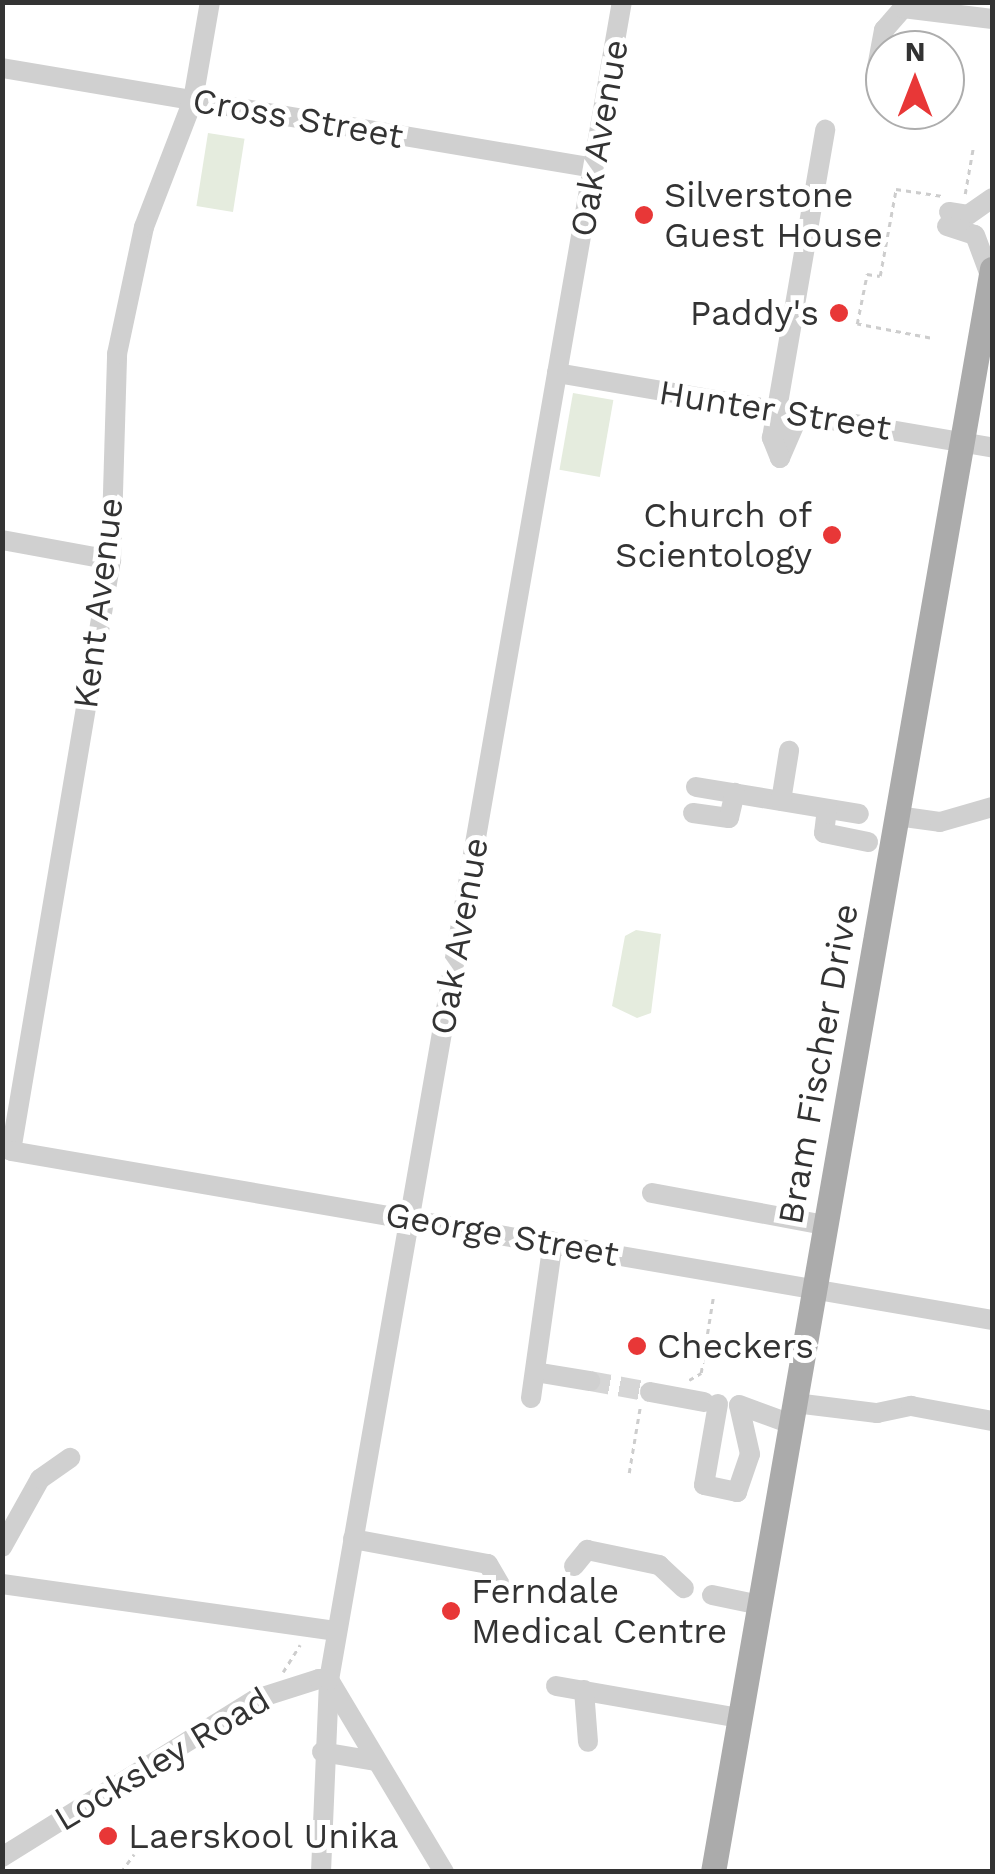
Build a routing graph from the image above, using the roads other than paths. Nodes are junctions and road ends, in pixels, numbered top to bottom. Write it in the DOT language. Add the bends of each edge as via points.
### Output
graph roads {
  1 [pos="210,2"];
  2 [pos="622,2"];
  3 [pos="992,19"];
  4 [pos="884,30"];
  5 [pos="2,68"];
  6 [pos="193,100"];
  7 [pos="825,130"];
  8 [pos="594,168"];
  9 [pos="992,198"];
  10 [pos="992,274"];
  11 [pos="557,374"];
  12 [pos="776,410"];
  13 [pos="799,414"];
  14 [pos="961,441"];
  15 [pos="992,446"];
  16 [pos="2,540"];
  17 [pos="111,560"];
  18 [pos="790,751"];
  19 [pos="696,787"];
  20 [pos="735,794"];
  21 [pos="780,801"];
  22 [pos="992,807"];
  23 [pos="827,809"];
  24 [pos="693,813"];
  25 [pos="860,814"];
  26 [pos="897,816"];
  27 [pos="868,842"];
  28 [pos="7,1154"];
  29 [pos="652,1193"];
  30 [pos="410,1217"];
  31 [pos="825,1225"];
  32 [pos="559,1243"];
  33 [pos="815,1289"];
  34 [pos="992,1320"];
  35 [pos="536,1372"];
  36 [pos="590,1382"];
  37 [pos="650,1392"];
  38 [pos="531,1398"];
  39 [pos="793,1413"];
  40 [pos="992,1421"];
  41 [pos="70,1458"];
  42 [pos="353,1539"];
  43 [pos="2,1547"];
  44 [pos="574,1566"];
  45 [pos="2,1584"];
  46 [pos="684,1588"];
  47 [pos="505,1594"];
  48 [pos="712,1595"];
  49 [pos="760,1606"];
  50 [pos="337,1631"];
  51 [pos="328,1680"];
  52 [pos="556,1686"];
  53 [pos="584,1690"];
  54 [pos="740,1718"];
  55 [pos="588,1742"];
  56 [pos="322,1752"];
  57 [pos="375,1761"];
  58 [pos="2,1857"];
  59 [pos="321,1872"];
  60 [pos="444,1872"];
  61 [pos="712,1872"];
  1 -- 6 [label="street, Kent Avenue"];
  2 -- 8 [label="street, Oak Avenue"];
  3 -- 4 [label="street" via="903,8"];
  5 -- 6 [label="street, Cross Street"];
  6 -- 8 [label="street, Cross Street"];
  6 -- 17 [label="street, Kent Avenue" via="126,300 112,413"];
  7 -- 12 [label="street"];
  8 -- 11 [label="street, Oak Avenue"];
  9 -- 10 [label="street" via="968,215 948,219 975,235"];
  10 -- 14 [label="main road, Bram Fischer Drive"];
  11 -- 12 [label="street, Hunter Street"];
  11 -- 30 [label="street, Oak Avenue"];
  12 -- 13 [label="street, Hunter Street"];
  12 -- 13 [label="street" via="780,458"];
  13 -- 14 [label="street, Hunter Street"];
  14 -- 15 [label="street, Hunter Street"];
  14 -- 26 [label="main road, Bram Fischer Drive"];
  16 -- 17 [label="street"];
  17 -- 28 [label="street, Kent Avenue"];
  18 -- 21 [label="street"];
  19 -- 20 [label="street"];
  20 -- 21 [label="street"];
  20 -- 24 [label="street" via="729,818"];
  21 -- 23 [label="street"];
  22 -- 26 [label="street" via="940,822"];
  23 -- 25 [label="street"];
  23 -- 27 [label="street" via="824,833"];
  26 -- 31 [label="main road, Bram Fischer Drive"];
  28 -- 30 [label="street, George Street"];
  29 -- 31 [label="street"];
  30 -- 32 [label="street, George Street"];
  30 -- 42 [label="street, Oak Avenue"];
  31 -- 33 [label="main road, Bram Fischer Drive"];
  32 -- 33 [label="street, George Street"];
  32 -- 35 [label="street"];
  33 -- 34 [label="street, George Street"];
  33 -- 39 [label="main road, Bram Fischer Drive"];
  35 -- 36 [label="street"];
  35 -- 38 [label="street"];
  37 -- 39 [label="street" via="729,1414"];
  39 -- 40 [label="street" via="926,1408"];
  39 -- 49 [label="main road, Bram Fischer Drive"];
  41 -- 43 [label="street" via="40,1478"];
  42 -- 47 [label="street" via="488,1564"];
  42 -- 50 [label="street, Oak Avenue"];
  44 -- 46 [label="street" via="586,1550 658,1566"];
  45 -- 50 [label="street"];
  48 -- 49 [label="street"];
  49 -- 54 [label="main road, Bram Fischer Drive"];
  50 -- 51 [label="street, Oak Avenue"];
  51 -- 56 [label="street, Oak Avenue"];
  51 -- 57 [label="street"];
  51 -- 58 [label="street, Locksley Road" via="262,1696"];
  52 -- 53 [label="street"];
  53 -- 54 [label="street"];
  53 -- 55 [label="street"];
  54 -- 61 [label="main road, Bram Fischer Drive"];
  56 -- 57 [label="street"];
  56 -- 59 [label="street, Oak Avenue"];
  57 -- 60 [label="street"];
}
